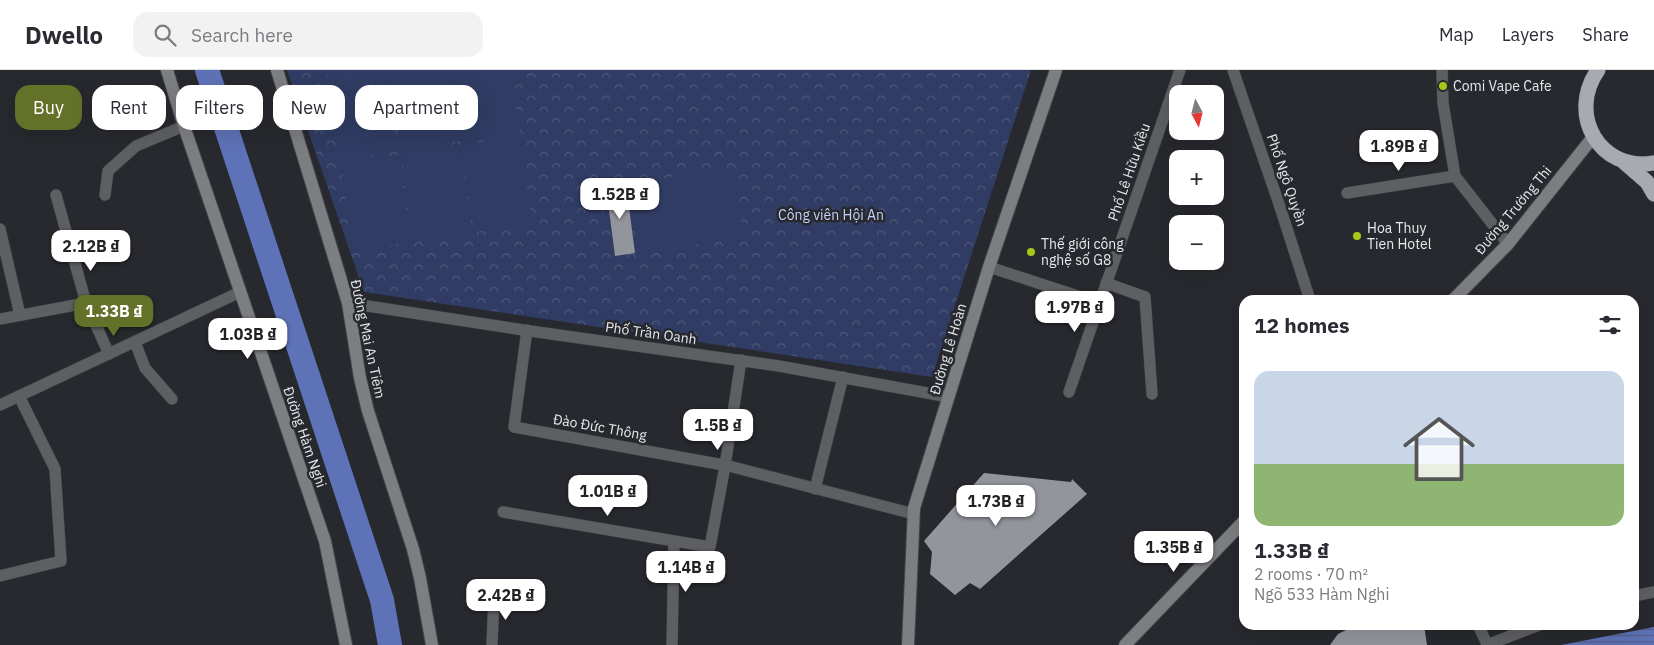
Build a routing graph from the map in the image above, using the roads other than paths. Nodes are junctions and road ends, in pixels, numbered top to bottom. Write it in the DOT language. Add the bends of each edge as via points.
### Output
graph roads {
  1 [pos="167,70"];
  2 [pos="277,70"];
  3 [pos="1056,70"];
  4 [pos="1180,70"];
  5 [pos="1233,70"];
  6 [pos="1442,70"];
  7 [pos="1598,70"];
  8 [pos="176,100"];
  9 [pos="176,129"];
  10 [pos="185,130"];
  11 [pos="1593,137"];
  12 [pos="1623,161"];
  13 [pos="1654,163"];
  14 [pos="1455,176"];
  15 [pos="1347,193"];
  16 [pos="1654,194"];
  17 [pos="56,195"];
  18 [pos="105,196"];
  19 [pos="0,230"];
  20 [pos="1508,244"];
  21 [pos="989,267"];
  22 [pos="1106,283"];
  23 [pos="240,292"];
  24 [pos="1308,295"];
  25 [pos="1458,295"];
  26 [pos="86,303"];
  27 [pos="348,303"];
  28 [pos="1099,303"];
  29 [pos="20,315"];
  30 [pos="0,319"];
  31 [pos="527,330"];
  32 [pos="135,342"];
  33 [pos="109,354"];
  34 [pos="741,360"];
  35 [pos="844,377"];
  36 [pos="1068,392"];
  37 [pos="1152,394"];
  38 [pos="19,396"];
  39 [pos="949,397"];
  40 [pos="172,399"];
  41 [pos="0,406"];
  42 [pos="725,466"];
  43 [pos="815,489"];
  44 [pos="503,512"];
  45 [pos="914,514"];
  46 [pos="1239,526"];
  47 [pos="674,541"];
  48 [pos="0,576"];
  49 [pos="1654,592"];
  50 [pos="1639,595"];
  51 [pos="494,596"];
  52 [pos="1480,630"];
  53 [pos="1525,630"];
  54 [pos="1487,644"];
  55 [pos="346,645"];
  56 [pos="432,645"];
  57 [pos="492,645"];
  58 [pos="672,645"];
  59 [pos="908,645"];
  60 [pos="1125,645"];
  1 -- 8 [label="street, Đường Hàm Nghi"];
  2 -- 27 [label="street, Đường Mai An Tiêm"];
  3 -- 21 [label="street, Đường Lê Hoàn"];
  4 -- 22 [label="street, Phố Lê Hữu Kiều"];
  5 -- 24 [label="street, Phố Ngô Quyền"];
  6 -- 14 [label="street"];
  7 -- 11 [label="highway" via="1590,81 1585,100 1586,120"];
  9 -- 18 [label="street" via="136,146 108,170"];
  10 -- 23 [label="street, Đường Hàm Nghi"];
  11 -- 12 [label="highway" via="1606,152"];
  11 -- 20 [label="street, Đường Trường Thi"];
  12 -- 13 [label="highway" via="1642,165"];
  12 -- 16 [label="highway" via="1647,182"];
  14 -- 15 [label="street"];
  14 -- 20 [label="street"];
  17 -- 26 [label="street"];
  19 -- 29 [label="street"];
  20 -- 25 [label="street, Đường Trường Thi"];
  21 -- 28 [label="street"];
  21 -- 39 [label="street, Đường Lê Hoàn"];
  22 -- 28 [label="street, Phố Lê Hữu Kiều"];
  22 -- 37 [label="street" via="1145,297"];
  23 -- 32 [label="street"];
  23 -- 55 [label="street, Đường Hàm Nghi" via="325,541"];
  26 -- 29 [label="street"];
  26 -- 33 [label="street"];
  27 -- 31 [label="street, Phố Trần Oanh"];
  27 -- 56 [label="street, Đường Mai An Tiêm" via="368,411 413,549"];
  28 -- 36 [label="street, Phố Lê Hữu Kiều"];
  29 -- 30 [label="street"];
  31 -- 34 [label="street, Phố Trần Oanh"];
  31 -- 42 [label="street, Đào Đức Thông" via="514,427"];
  32 -- 33 [label="street"];
  32 -- 40 [label="street" via="145,368"];
  33 -- 38 [label="street"];
  34 -- 35 [label="street, Phố Trần Oanh"];
  34 -- 42 [label="street"];
  35 -- 39 [label="street, Phố Trần Oanh"];
  35 -- 43 [label="street"];
  38 -- 41 [label="street"];
  38 -- 48 [label="street" via="55,469 61,561"];
  39 -- 45 [label="street, Đường Lê Hoàn"];
  42 -- 43 [label="street, Đào Đức Thông"];
  42 -- 47 [label="street" via="710,547"];
  43 -- 45 [label="street, Đào Đức Thông"];
  44 -- 47 [label="street"];
  45 -- 59 [label="street, Đường Lê Hoàn"];
  46 -- 60 [label="street"];
  47 -- 58 [label="street"];
  49 -- 50 [label="street"];
  51 -- 57 [label="street"];
  52 -- 54 [label="street"];
  53 -- 54 [label="street"];
}
